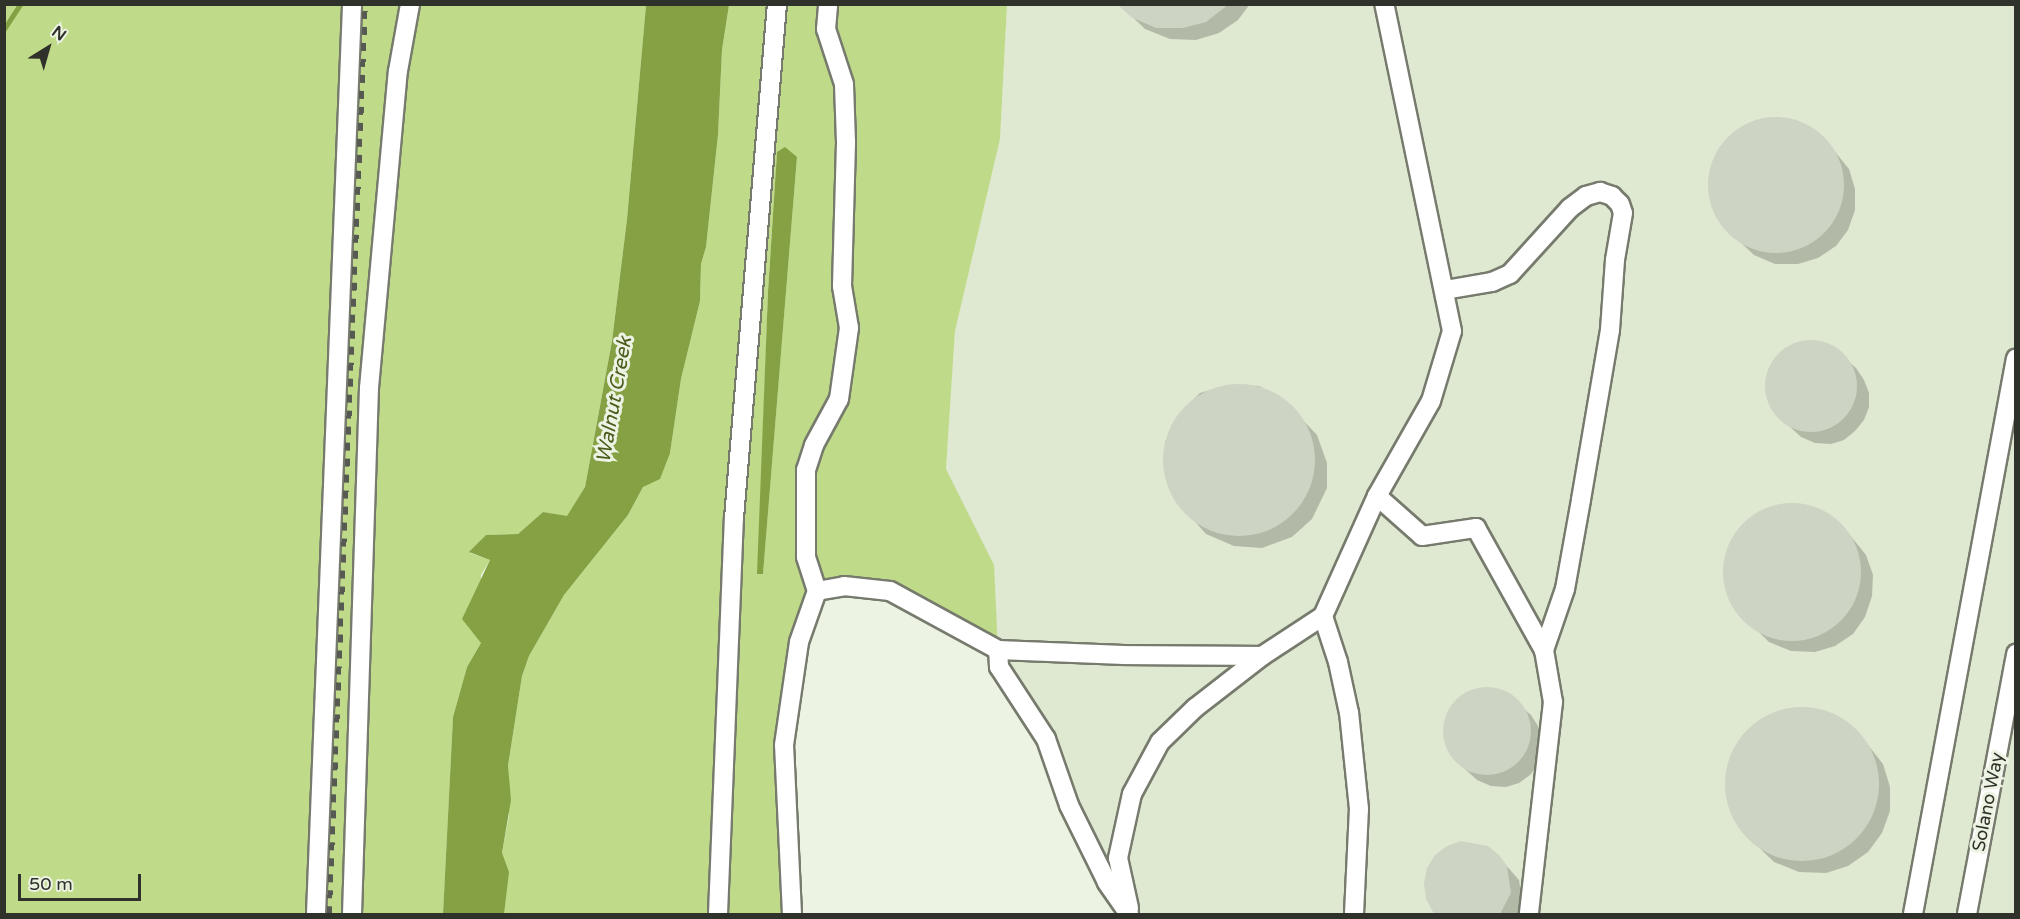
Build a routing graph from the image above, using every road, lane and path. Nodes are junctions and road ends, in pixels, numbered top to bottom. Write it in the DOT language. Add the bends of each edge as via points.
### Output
graph roads {
  1 [pos="352,4"];
  2 [pos="410,4"];
  3 [pos="777,4"];
  4 [pos="828,4"];
  5 [pos="1384,4"];
  6 [pos="1445,290"];
  7 [pos="2016,358"];
  8 [pos="1377,496"];
  9 [pos="817,591"];
  10 [pos="1323,616"];
  11 [pos="998,650"];
  12 [pos="1544,651"];
  13 [pos="2016,654"];
  14 [pos="1262,656"];
  15 [pos="316,915"];
  16 [pos="352,915"];
  17 [pos="718,915"];
  18 [pos="792,915"];
  19 [pos="1130,915"];
  20 [pos="1354,915"];
  21 [pos="1529,915"];
  22 [pos="1912,915"];
  23 [pos="1967,915"];
  1 -- 15 [label="street"];
  2 -- 16 [label="street" via="398,71 369,388"];
  3 -- 17 [label="street" via="734,518"];
  4 -- 9 [label="street" via="826,29 844,84 842,286 849,328 839,399 814,445 806,470 806,557"];
  5 -- 6 [label="street"];
  6 -- 8 [label="street" via="1452,331 1431,401"];
  6 -- 12 [label="street" via="1492,282 1510,274 1570,208 1586,196 1600,192 1620,204 1623,213 1610,330 1565,589"];
  7 -- 22 [label="street"];
  8 -- 10 [label="street"];
  8 -- 12 [label="street" via="1422,536 1476,528"];
  9 -- 11 [label="street" via="844,586 890,591"];
  9 -- 18 [label="street" via="799,642 784,744"];
  10 -- 14 [label="street"];
  10 -- 20 [label="street" via="1338,662 1348,713 1359,809"];
  11 -- 14 [label="street"];
  11 -- 19 [label="street" via="999,667 1046,739 1069,805 1107,882"];
  12 -- 21 [label="street" via="1553,702"];
  13 -- 23 [label="street, Solano Way"];
  14 -- 19 [label="street" via="1160,742 1132,794 1118,858"];
}
